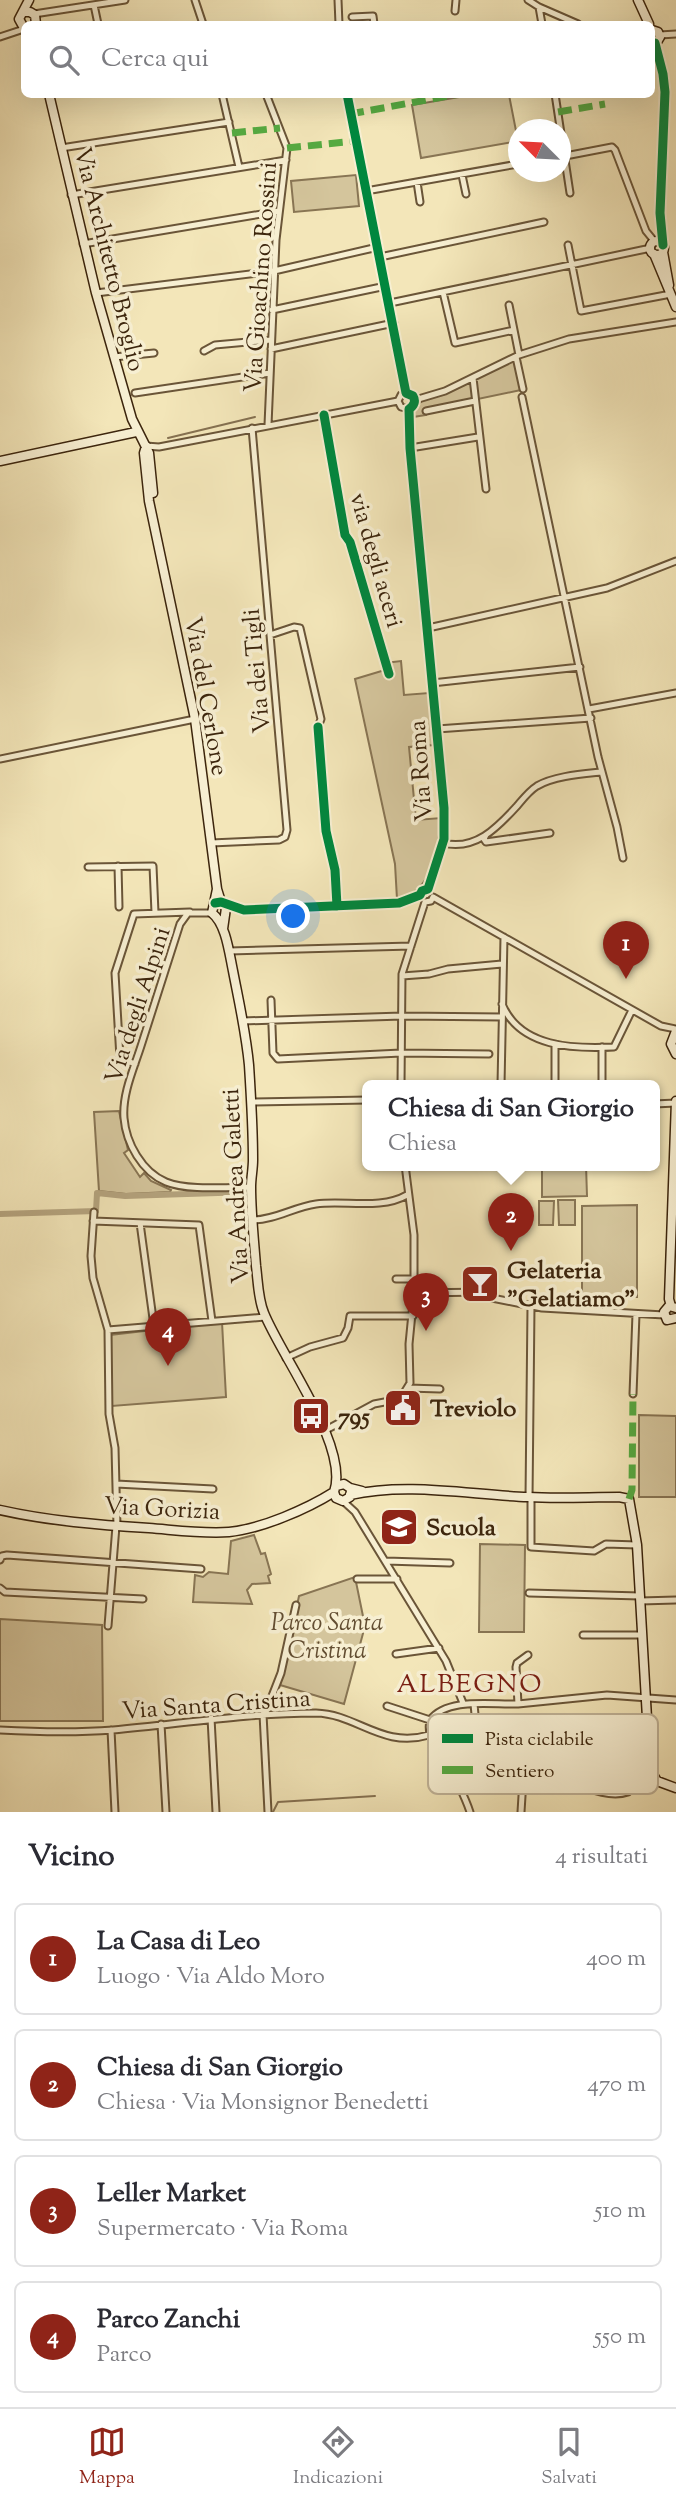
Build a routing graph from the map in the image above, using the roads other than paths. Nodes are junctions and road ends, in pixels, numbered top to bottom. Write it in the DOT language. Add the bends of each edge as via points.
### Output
graph roads {
  1 [pos="29,0"];
  2 [pos="125,0"];
  3 [pos="195,0"];
  4 [pos="338,0"];
  5 [pos="456,0"];
  6 [pos="528,0"];
  7 [pos="638,0"];
  8 [pos="94,5"];
  9 [pos="539,7"];
  10 [pos="455,11"];
  11 [pos="33,17"];
  12 [pos="352,17"];
  13 [pos="22,21"];
  14 [pos="97,21"];
  15 [pos="202,21"];
  16 [pos="339,21"];
  17 [pos="374,21"];
  18 [pos="541,21"];
  19 [pos="571,21"];
  20 [pos="647,21"];
  21 [pos="21,27"];
  22 [pos="655,34"];
  23 [pos="676,34"];
  24 [pos="0,37"];
  25 [pos="655,44"];
  26 [pos="50,98"];
  27 [pos="223,98"];
  28 [pos="268,98"];
  29 [pos="348,98"];
  30 [pos="556,98"];
  31 [pos="558,119"];
  32 [pos="229,121"];
  33 [pos="61,148"];
  34 [pos="571,154"];
  35 [pos="286,160"];
  36 [pos="508,166"];
  37 [pos="239,167"];
  38 [pos="462,175"];
  39 [pos="417,182"];
  40 [pos="568,182"];
  41 [pos="366,191"];
  42 [pos="570,193"];
  43 [pos="466,194"];
  44 [pos="71,195"];
  45 [pos="420,202"];
  46 [pos="279,211"];
  47 [pos="544,222"];
  48 [pos="83,244"];
  49 [pos="568,245"];
  50 [pos="378,247"];
  51 [pos="657,248"];
  52 [pos="380,257"];
  53 [pos="572,265"];
  54 [pos="274,271"];
  55 [pos="386,286"];
  56 [pos="670,291"];
  57 [pos="443,292"];
  58 [pos="96,293"];
  59 [pos="390,303"];
  60 [pos="509,305"];
  61 [pos="676,307"];
  62 [pos="272,310"];
  63 [pos="676,322"];
  64 [pos="394,323"];
  65 [pos="514,330"];
  66 [pos="271,340"];
  67 [pos="271,349"];
  68 [pos="204,351"];
  69 [pos="154,353"];
  70 [pos="517,356"];
  71 [pos="114,357"];
  72 [pos="270,373"];
  73 [pos="473,378"];
  74 [pos="523,389"];
  75 [pos="135,393"];
  76 [pos="406,393"];
  77 [pos="522,397"];
  78 [pos="415,400"];
  79 [pos="398,401"];
  80 [pos="475,401"];
  81 [pos="409,409"];
  82 [pos="426,411"];
  83 [pos="268,425"];
  84 [pos="252,428"];
  85 [pos="136,432"];
  86 [pos="478,437"];
  87 [pos="146,446"];
  88 [pos="410,448"];
  89 [pos="0,461"];
  90 [pos="486,489"];
  91 [pos="676,561"];
  92 [pos="564,597"];
  93 [pos="428,628"];
  94 [pos="270,635"];
  95 [pos="580,667"];
  96 [pos="432,683"];
  97 [pos="676,693"];
  98 [pos="589,709"];
  99 [pos="591,718"];
  100 [pos="195,719"];
  101 [pos="318,727"];
  102 [pos="437,729"];
  103 [pos="0,759"];
  104 [pos="601,772"];
  105 [pos="550,833"];
  106 [pos="486,835"];
  107 [pos="211,843"];
  108 [pos="443,844"];
  109 [pos="623,858"];
  110 [pos="118,866"];
  111 [pos="88,867"];
  112 [pos="428,889"];
  113 [pos="421,895"];
  114 [pos="433,897"];
  115 [pos="425,902"];
  116 [pos="119,907"];
  117 [pos="218,908"];
  118 [pos="194,912"];
  119 [pos="155,913"];
  120 [pos="504,937"];
  121 [pos="411,946"];
  122 [pos="229,951"];
  123 [pos="502,964"];
  124 [pos="402,976"];
  125 [pos="271,1000"];
  126 [pos="502,1004"];
  127 [pos="632,1010"];
  128 [pos="402,1016"];
  129 [pos="502,1017"];
  130 [pos="243,1021"];
  131 [pos="272,1021"];
  132 [pos="661,1026"];
  133 [pos="675,1033"];
  134 [pos="555,1044"];
  135 [pos="602,1047"];
  136 [pos="401,1053"];
  137 [pos="489,1054"];
  138 [pos="676,1054"];
  139 [pos="135,1064"];
  140 [pos="401,1080"];
  141 [pos="501,1080"];
  142 [pos="555,1080"];
  143 [pos="602,1080"];
  144 [pos="362,1100"];
  145 [pos="251,1102"];
  146 [pos="676,1102"];
  147 [pos="405,1171"];
  148 [pos="250,1187"];
  149 [pos="407,1195"];
  150 [pos="94,1212"];
  151 [pos="253,1220"];
  152 [pos="93,1221"];
  153 [pos="140,1223"];
  154 [pos="396,1279"];
  155 [pos="414,1279"];
  156 [pos="414,1293"];
  157 [pos="531,1306"];
  158 [pos="673,1307"];
  159 [pos="636,1314"];
  160 [pos="664,1315"];
  161 [pos="412,1316"];
  162 [pos="265,1317"];
  163 [pos="674,1319"];
  164 [pos="212,1321"];
  165 [pos="154,1326"];
  166 [pos="108,1330"];
  167 [pos="676,1330"];
  168 [pos="286,1358"];
  169 [pos="408,1388"];
  170 [pos="440,1389"];
  171 [pos="633,1394"];
  172 [pos="324,1431"];
  173 [pos="116,1483"];
  174 [pos="213,1489"];
  175 [pos="343,1493"];
  176 [pos="530,1498"];
  177 [pos="0,1510"];
  178 [pos="116,1526"];
  179 [pos="637,1545"];
  180 [pos="0,1560"];
  181 [pos="386,1561"];
  182 [pos="113,1563"];
  183 [pos="450,1563"];
  184 [pos="201,1569"];
  185 [pos="357,1579"];
  186 [pos="397,1579"];
  187 [pos="0,1588"];
  188 [pos="529,1593"];
  189 [pos="110,1597"];
  190 [pos="143,1599"];
  191 [pos="640,1599"];
  192 [pos="676,1600"];
  193 [pos="296,1605"];
  194 [pos="108,1626"];
  195 [pos="583,1635"];
  196 [pos="642,1635"];
  197 [pos="439,1648"];
  198 [pos="396,1654"];
  199 [pos="528,1655"];
  200 [pos="646,1696"];
  201 [pos="676,1700"];
  202 [pos="463,1703"];
  203 [pos="474,1704"];
  204 [pos="518,1704"];
  205 [pos="387,1706"];
  206 [pos="264,1714"];
  207 [pos="438,1714"];
  208 [pos="475,1714"];
  209 [pos="647,1714"];
  210 [pos="211,1718"];
  211 [pos="428,1719"];
  212 [pos="161,1724"];
  213 [pos="0,1730"];
  214 [pos="111,1730"];
  215 [pos="428,1735"];
  216 [pos="658,1781"];
  217 [pos="676,1788"];
  218 [pos="464,1794"];
  219 [pos="522,1794"];
  220 [pos="115,1812"];
  221 [pos="166,1812"];
  222 [pos="216,1812"];
  223 [pos="268,1812"];
  224 [pos="470,1812"];
  225 [pos="521,1812"];
  1 -- 11 [label="street"];
  2 -- 8 [label="street"];
  3 -- 15 [label="street"];
  4 -- 16 [label="street"];
  5 -- 10 [label="street"];
  6 -- 9 [label="street"];
  7 -- 20 [label="street"];
  8 -- 11 [label="street"];
  8 -- 14 [label="street"];
  9 -- 18 [label="street"];
  9 -- 19 [label="street"];
  11 -- 13 [label="street" via="20,16"];
  12 -- 17 [label="street" via="373,16"];
  21 -- 24 [label="street"];
  22 -- 23 [label="street"];
  25 -- 51 [label="street" via="665,92"];
  26 -- 33 [label="street, Via Architetto Broglio"];
  27 -- 32 [label="street"];
  28 -- 35 [label="street, Via Gioachino Rossini" via="285,139"];
  29 -- 41 [label="street"];
  30 -- 31 [label="street"];
  32 -- 33 [label="street"];
  32 -- 37 [label="street"];
  33 -- 44 [label="street, Via Architetto Broglio"];
  34 -- 51 [label="street" via="615,150 646,232"];
  35 -- 37 [label="street"];
  35 -- 46 [label="street, Via Gioachino Rossini"];
  36 -- 38 [label="street"];
  37 -- 44 [label="street"];
  38 -- 39 [label="street"];
  38 -- 43 [label="street"];
  39 -- 41 [label="street"];
  39 -- 45 [label="street"];
  40 -- 42 [label="street"];
  41 -- 50 [label="street"];
  44 -- 48 [label="street, Via Architetto Broglio"];
  46 -- 48 [label="street"];
  46 -- 54 [label="street, Via Gioachino Rossini"];
  47 -- 52 [label="street"];
  48 -- 58 [label="street, Via Architetto Broglio"];
  49 -- 53 [label="street"];
  50 -- 52 [label="street"];
  50 -- 54 [label="street"];
  51 -- 53 [label="street"];
  51 -- 56 [label="street"];
  52 -- 55 [label="street"];
  53 -- 56 [label="street" via="582,311"];
  53 -- 57 [label="street"];
  54 -- 58 [label="street"];
  54 -- 62 [label="street, Via Gioachino Rossini"];
  55 -- 59 [label="street"];
  55 -- 62 [label="street"];
  56 -- 61 [label="street"];
  57 -- 59 [label="street"];
  57 -- 65 [label="street" via="455,343"];
  58 -- 71 [label="street, Via Architetto Broglio"];
  59 -- 64 [label="street"];
  60 -- 65 [label="street"];
  62 -- 66 [label="street, Via Gioachino Rossini"];
  63 -- 70 [label="street" via="569,339"];
  64 -- 67 [label="street"];
  64 -- 76 [label="street"];
  65 -- 70 [label="street"];
  66 -- 67 [label="street, Via Gioachino Rossini"];
  66 -- 68 [label="street" via="215,345"];
  67 -- 72 [label="street, Via Gioachino Rossini"];
  69 -- 71 [label="street"];
  70 -- 73 [label="street"];
  70 -- 74 [label="street"];
  71 -- 85 [label="street, Via Architetto Broglio"];
  72 -- 75 [label="street"];
  72 -- 83 [label="street, Via Gioachino Rossini"];
  73 -- 78 [label="street"];
  73 -- 80 [label="street"];
  76 -- 78 [label="street"];
  76 -- 79 [label="street"];
  77 -- 92 [label="street"];
  78 -- 81 [label="street"];
  79 -- 81 [label="street"];
  79 -- 83 [label="street"];
  80 -- 82 [label="street"];
  80 -- 86 [label="street"];
  81 -- 88 [label="street, Via Roma"];
  83 -- 84 [label="street"];
  84 -- 87 [label="street"];
  84 -- 94 [label="street, Via dei Tigli"];
  85 -- 87 [label="street, Via Architetto Broglio"];
  85 -- 89 [label="street"];
  86 -- 88 [label="street"];
  86 -- 90 [label="street"];
  87 -- 100 [label="street, Via del Cerlone" via="153,510"];
  88 -- 93 [label="street, Via Roma"];
  91 -- 92 [label="street" via="607,588"];
  92 -- 93 [label="street"];
  92 -- 95 [label="street"];
  93 -- 96 [label="street, Via Roma"];
  94 -- 101 [label="street" via="300,628 321,719"];
  94 -- 107 [label="street, Via dei Tigli" via="286,834 278,840"];
  95 -- 96 [label="street"];
  95 -- 98 [label="street"];
  96 -- 102 [label="street, Via Roma"];
  97 -- 98 [label="street"];
  98 -- 99 [label="street"];
  99 -- 102 [label="street"];
  99 -- 104 [label="street"];
  100 -- 103 [label="street"];
  100 -- 107 [label="street, Via del Cerlone"];
  102 -- 108 [label="street, Via Roma"];
  104 -- 106 [label="street" via="538,785"];
  104 -- 109 [label="street"];
  105 -- 106 [label="street" via="486,842"];
  106 -- 108 [label="street" via="458,846"];
  107 -- 117 [label="street, Via del Cerlone"];
  108 -- 112 [label="street, Via Roma"];
  110 -- 111 [label="street"];
  110 -- 116 [label="street"];
  110 -- 119 [label="street" via="153,866"];
  112 -- 113 [label="street"];
  112 -- 114 [label="street"];
  113 -- 115 [label="street"];
  113 -- 117 [label="street" via="399,903"];
  114 -- 115 [label="street"];
  114 -- 120 [label="street"];
  115 -- 121 [label="street"];
  117 -- 118 [label="street, Via degli Alpini"];
  117 -- 122 [label="street, Via Andrea Galetti"];
  118 -- 119 [label="street"];
  118 -- 139 [label="street, Via degli Alpini" via="180,924"];
  119 -- 139 [label="street" via="134,914 114,973 120,1058"];
  120 -- 123 [label="street"];
  120 -- 127 [label="street"];
  121 -- 122 [label="street"];
  121 -- 124 [label="street"];
  122 -- 130 [label="street, Via Andrea Galetti"];
  123 -- 124 [label="street"];
  123 -- 126 [label="street"];
  124 -- 128 [label="street"];
  125 -- 131 [label="street"];
  126 -- 129 [label="street"];
  126 -- 134 [label="street" via="517,1027"];
  127 -- 132 [label="street"];
  127 -- 135 [label="street" via="614,1047"];
  128 -- 129 [label="street"];
  128 -- 131 [label="street"];
  128 -- 136 [label="street"];
  129 -- 141 [label="street"];
  130 -- 131 [label="street"];
  130 -- 145 [label="street, Via Andrea Galetti"];
  131 -- 136 [label="street" via="273,1053 278,1059"];
  132 -- 133 [label="street"];
  132 -- 133 [label="street"];
  133 -- 138 [label="street" via="672,1048"];
  134 -- 135 [label="street"];
  134 -- 142 [label="street"];
  135 -- 143 [label="street"];
  136 -- 137 [label="street"];
  136 -- 140 [label="street"];
  139 -- 148 [label="street, Via degli Alpini" via="124,1116 138,1159 157,1177 180,1186"];
  144 -- 145 [label="street"];
  145 -- 148 [label="street, Via Andrea Galetti"];
  146 -- 158 [label="street" via="669,1298"];
  147 -- 149 [label="street"];
  148 -- 151 [label="street, Via Andrea Galetti"];
  149 -- 151 [label="street" via="391,1200 318,1203"];
  149 -- 155 [label="street" via="414,1235"];
  150 -- 152 [label="street"];
  151 -- 162 [label="street, Via Andrea Galetti"];
  152 -- 153 [label="street"];
  152 -- 166 [label="street" via="93,1278"];
  153 -- 164 [label="street" via="199,1225"];
  153 -- 165 [label="street"];
  154 -- 155 [label="street"];
  155 -- 156 [label="street"];
  156 -- 157 [label="street" via="487,1292 492,1298"];
  156 -- 161 [label="street"];
  157 -- 159 [label="street"];
  157 -- 176 [label="street"];
  158 -- 160 [label="street" via="665,1309"];
  159 -- 160 [label="street"];
  159 -- 171 [label="street"];
  160 -- 163 [label="street"];
  161 -- 168 [label="street" via="351,1316 343,1338"];
  161 -- 169 [label="street"];
  162 -- 164 [label="street"];
  162 -- 168 [label="street, Via Andrea Galetti"];
  163 -- 167 [label="street"];
  164 -- 165 [label="street"];
  165 -- 166 [label="street"];
  166 -- 173 [label="street"];
  168 -- 172 [label="street, Via Andrea Galetti"];
  169 -- 170 [label="street"];
  169 -- 172 [label="street" via="395,1400 374,1404"];
  172 -- 175 [label="street, Via Andrea Galetti"];
  173 -- 174 [label="street"];
  173 -- 178 [label="street"];
  175 -- 176 [label="street, Via Gorizia" via="414,1490"];
  175 -- 178 [label="street, Via Gorizia" via="231,1532"];
  175 -- 181 [label="street"];
  176 -- 179 [label="street, Via Gorizia" via="629,1499"];
  176 -- 179 [label="street" via="531,1547 594,1551 606,1544"];
  177 -- 178 [label="street, Via Gorizia" via="37,1519"];
  178 -- 182 [label="street"];
  179 -- 191 [label="street"];
  180 -- 182 [label="street" via="7,1555"];
  181 -- 183 [label="street"];
  181 -- 186 [label="street"];
  182 -- 184 [label="street"];
  182 -- 189 [label="street"];
  185 -- 186 [label="street"];
  186 -- 197 [label="street"];
  187 -- 189 [label="street"];
  188 -- 191 [label="street"];
  189 -- 190 [label="street"];
  189 -- 194 [label="street"];
  191 -- 192 [label="street"];
  191 -- 196 [label="street"];
  193 -- 206 [label="street" via="282,1673"];
  195 -- 196 [label="street"];
  196 -- 200 [label="street"];
  197 -- 198 [label="street"];
  197 -- 202 [label="street"];
  199 -- 204 [label="street" via="516,1667"];
  200 -- 201 [label="street"];
  200 -- 204 [label="street"];
  200 -- 209 [label="street"];
  202 -- 203 [label="street"];
  202 -- 207 [label="street"];
  203 -- 204 [label="street"];
  203 -- 208 [label="street"];
  205 -- 211 [label="street"];
  206 -- 210 [label="street, Via Santa Cristina"];
  206 -- 215 [label="street, Via Santa Cristina" via="327,1713 383,1736"];
  206 -- 223 [label="street"];
  210 -- 212 [label="street, Via Santa Cristina"];
  210 -- 222 [label="street"];
  212 -- 214 [label="street, Via Santa Cristina"];
  212 -- 221 [label="street"];
  213 -- 214 [label="street, Via Santa Cristina"];
  214 -- 220 [label="street"];
  216 -- 217 [label="street"];
  218 -- 224 [label="street"];
  219 -- 225 [label="street"];
}
